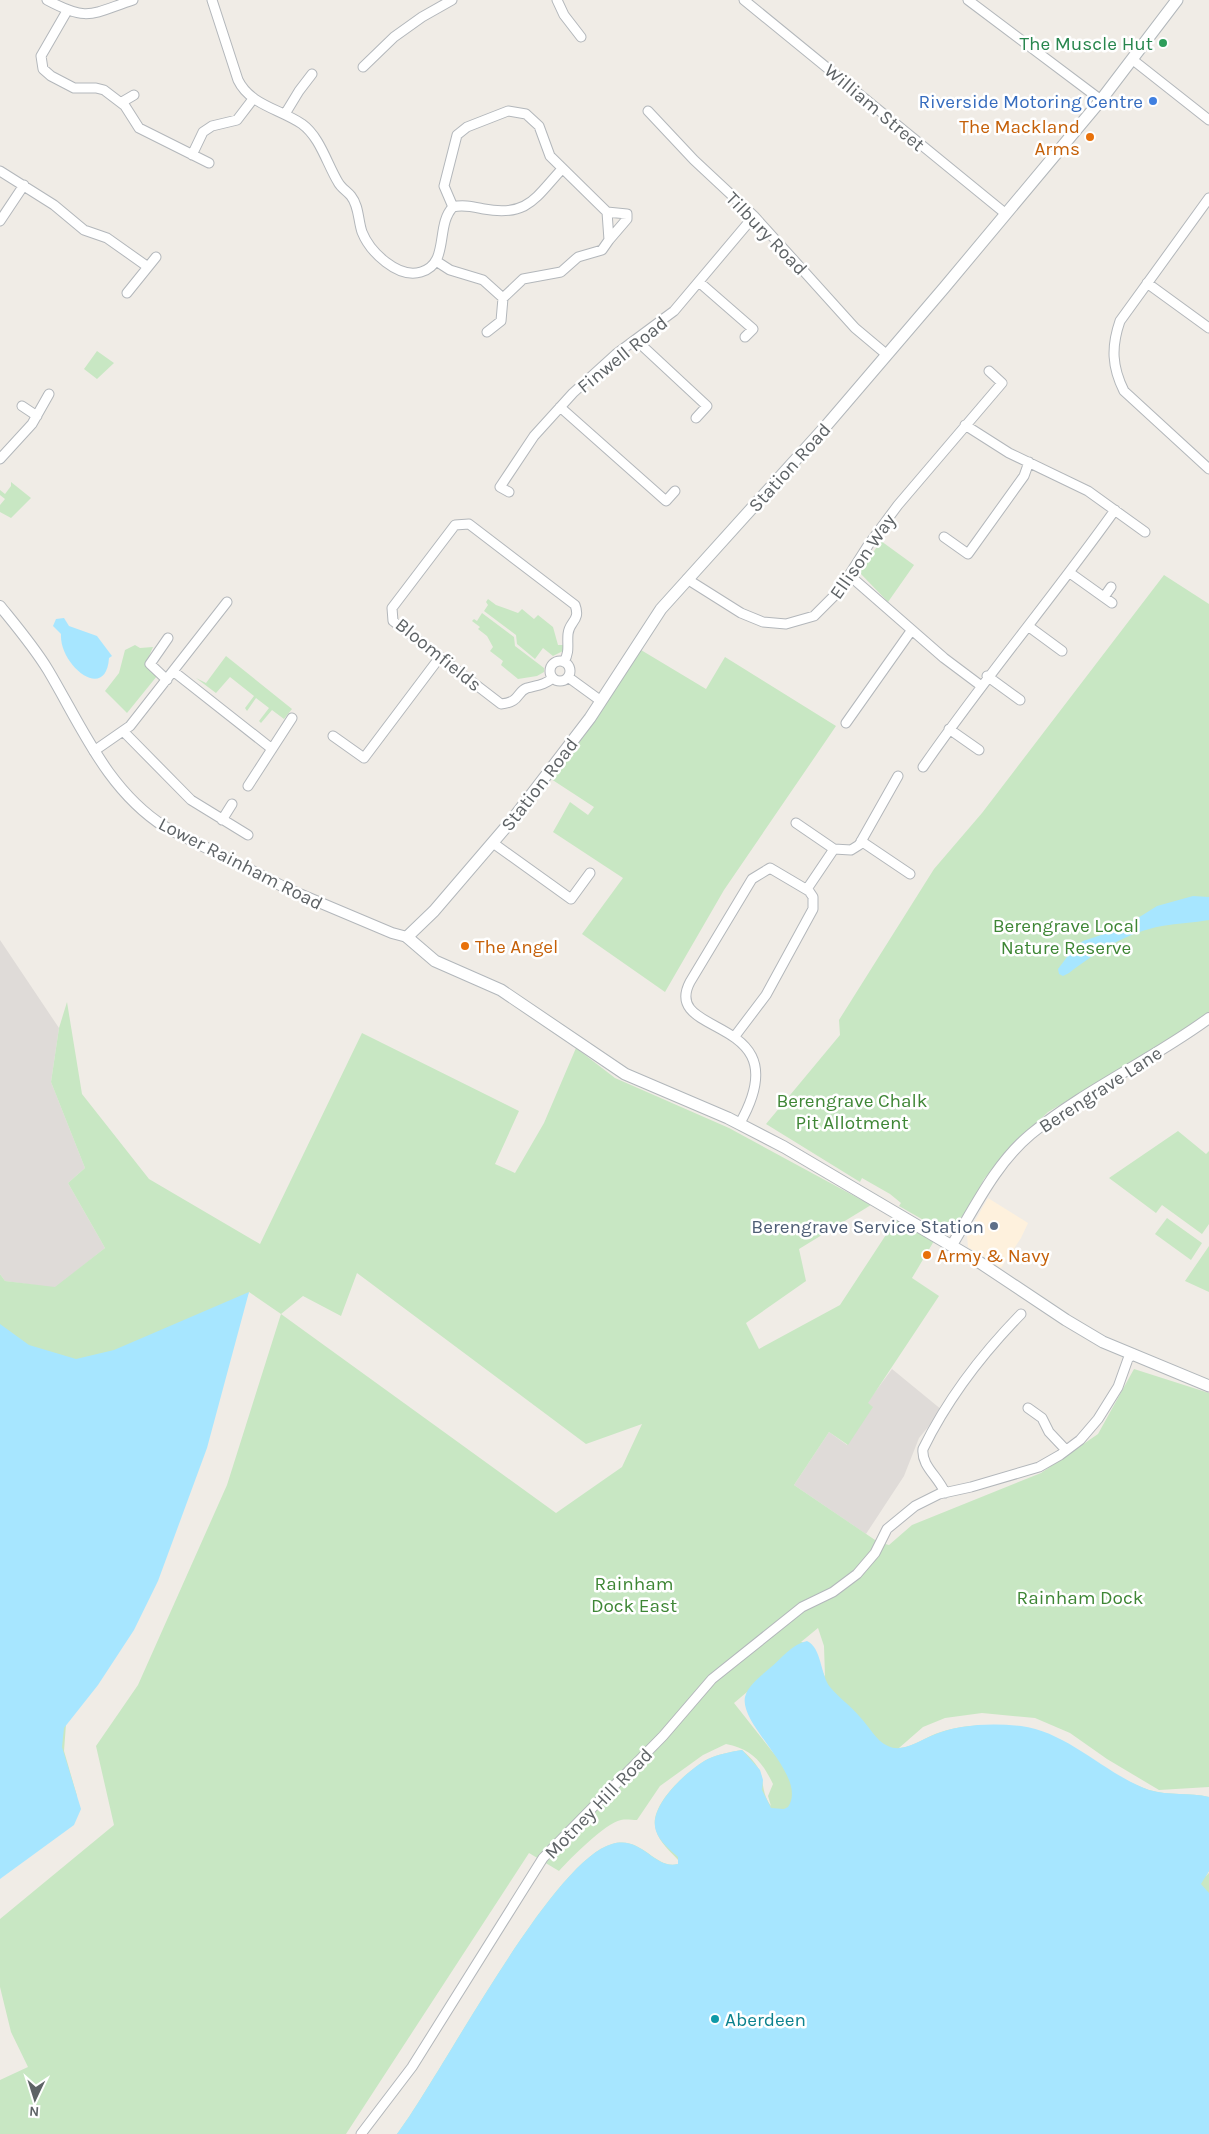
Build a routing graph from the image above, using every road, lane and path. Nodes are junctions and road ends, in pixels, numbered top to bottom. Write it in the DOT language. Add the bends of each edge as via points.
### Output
graph roads {
  1 [pos="47,0"];
  2 [pos="132,0"];
  3 [pos="212,0"];
  4 [pos="452,0"];
  5 [pos="557,0"];
  6 [pos="744,0"];
  7 [pos="968,0"];
  8 [pos="1177,0"];
  9 [pos="67,11"];
  10 [pos="581,37"];
  11 [pos="1133,60"];
  12 [pos="363,67"];
  13 [pos="312,74"];
  14 [pos="134,96"];
  15 [pos="253,99"];
  16 [pos="1101,100"];
  17 [pos="122,102"];
  18 [pos="648,111"];
  19 [pos="285,114"];
  20 [pos="1209,120"];
  21 [pos="192,155"];
  22 [pos="209,163"];
  23 [pos="562,169"];
  24 [pos="0,171"];
  25 [pos="24,185"];
  26 [pos="1209,198"];
  27 [pos="453,208"];
  28 [pos="1206,210"];
  29 [pos="608,212"];
  30 [pos="1006,214"];
  31 [pos="754,216"];
  32 [pos="0,220"];
  33 [pos="609,240"];
  34 [pos="156,257"];
  35 [pos="436,261"];
  36 [pos="148,267"];
  37 [pos="699,282"];
  38 [pos="1147,283"];
  39 [pos="127,293"];
  40 [pos="503,298"];
  41 [pos="1209,328"];
  42 [pos="487,332"];
  43 [pos="746,337"];
  44 [pos="636,340"];
  45 [pos="886,354"];
  46 [pos="989,371"];
  47 [pos="49,394"];
  48 [pos="22,406"];
  49 [pos="560,407"];
  50 [pos="38,416"];
  51 [pos="696,418"];
  52 [pos="966,425"];
  53 [pos="0,459"];
  54 [pos="1029,462"];
  55 [pos="1209,469"];
  56 [pos="675,491"];
  57 [pos="509,492"];
  58 [pos="1115,510"];
  59 [pos="1145,532"];
  60 [pos="944,537"];
  61 [pos="1070,573"];
  62 [pos="849,575"];
  63 [pos="687,579"];
  64 [pos="1112,587"];
  65 [pos="226,602"];
  66 [pos="0,606"];
  67 [pos="1028,626"];
  68 [pos="911,631"];
  69 [pos="168,638"];
  70 [pos="1062,651"];
  71 [pos="440,657"];
  72 [pos="564,662"];
  73 [pos="173,671"];
  74 [pos="987,676"];
  75 [pos="568,677"];
  76 [pos="553,678"];
  77 [pos="167,680"];
  78 [pos="980,685"];
  79 [pos="1020,700"];
  80 [pos="601,701"];
  81 [pos="292,718"];
  82 [pos="846,722"];
  83 [pos="949,729"];
  84 [pos="124,732"];
  85 [pos="333,736"];
  86 [pos="272,749"];
  87 [pos="979,750"];
  88 [pos="94,751"];
  89 [pos="923,766"];
  90 [pos="898,776"];
  91 [pos="248,786"];
  92 [pos="232,804"];
  93 [pos="222,820"];
  94 [pos="796,823"];
  95 [pos="248,835"];
  96 [pos="861,841"];
  97 [pos="493,844"];
  98 [pos="834,849"];
  99 [pos="590,873"];
  100 [pos="910,874"];
  101 [pos="807,889"];
  102 [pos="407,937"];
  103 [pos="1209,1018"];
  104 [pos="735,1036"];
  105 [pos="740,1123"];
  106 [pos="952,1245"];
  107 [pos="1021,1314"];
  108 [pos="1133,1354"];
  109 [pos="1209,1386"];
  110 [pos="1028,1408"];
  111 [pos="1066,1450"];
  112 [pos="945,1492"];
  113 [pos="361,2134"];
  1 -- 9 [label="street"];
  2 -- 9 [label="street" via="87,15"];
  3 -- 15 [label="street" via="238,80"];
  4 -- 12 [label="street" via="394,37"];
  5 -- 10 [label="street"];
  6 -- 30 [label="street, William Street"];
  7 -- 16 [label="street"];
  8 -- 11 [label="main road, Station Road"];
  9 -- 17 [label="street" via="43,52 42,69 74,88 100,88"];
  11 -- 16 [label="main road, Station Road"];
  11 -- 20 [label="street"];
  13 -- 19 [label="street"];
  14 -- 17 [label="street"];
  15 -- 19 [label="street"];
  15 -- 21 [label="street" via="238,119 203,132"];
  16 -- 30 [label="main road, Station Road"];
  17 -- 21 [label="street" via="139,128"];
  18 -- 31 [label="street, Tilbury Road"];
  19 -- 35 [label="street" via="310,132 339,184 353,198 365,239 384,258 399,270 413,274 423,272"];
  21 -- 22 [label="street"];
  23 -- 27 [label="street" via="523,208 504,212 472,206"];
  23 -- 27 [label="street" via="550,156 539,126 531,118 517,111 496,115 467,127 457,136 444,186"];
  23 -- 29 [label="street"];
  24 -- 25 [label="street"];
  25 -- 32 [label="street"];
  25 -- 36 [label="street" via="54,204 84,230 107,238"];
  26 -- 28 [label="street"];
  27 -- 35 [label="street" via="445,218"];
  28 -- 38 [label="street"];
  29 -- 33 [label="street"];
  29 -- 33 [label="street" via="627,214"];
  30 -- 45 [label="main road, Station Road"];
  31 -- 37 [label="street, Finwell Road"];
  31 -- 45 [label="street, Tilbury Road" via="855,328"];
  33 -- 40 [label="street" via="602,250 578,257 560,272 523,279"];
  34 -- 36 [label="street"];
  35 -- 40 [label="street" via="450,270 483,280"];
  36 -- 39 [label="street"];
  37 -- 43 [label="street" via="753,329"];
  37 -- 44 [label="street, Finwell Road" via="674,311"];
  38 -- 41 [label="street"];
  38 -- 55 [label="street" via="1120,321 1114,339 1113,359 1117,377 1124,391"];
  40 -- 42 [label="street" via="501,321"];
  44 -- 49 [label="street, Finwell Road" via="602,366"];
  44 -- 51 [label="street" via="707,406"];
  45 -- 63 [label="main road, Station Road" via="814,440"];
  46 -- 52 [label="street, Ellison Way" via="1002,383"];
  47 -- 50 [label="street"];
  48 -- 50 [label="street"];
  49 -- 56 [label="street" via="666,500"];
  49 -- 57 [label="street, Finwell Road" via="509,471 500,487"];
  50 -- 53 [label="street"];
  52 -- 54 [label="street"];
  52 -- 62 [label="street, Ellison Way" via="898,505"];
  54 -- 58 [label="street" via="1088,491"];
  54 -- 60 [label="street" via="1024,476 968,554"];
  58 -- 59 [label="street"];
  58 -- 61 [label="street"];
  61 -- 64 [label="street" via="1108,600"];
  61 -- 67 [label="street"];
  62 -- 63 [label="street, Ellison Way" via="822,610 786,624 753,619"];
  62 -- 68 [label="street"];
  63 -- 80 [label="main road, Station Road" via="661,609"];
  65 -- 73 [label="street"];
  66 -- 88 [label="street, Lower Rainham Road" via="47,669"];
  67 -- 70 [label="street"];
  67 -- 74 [label="street"];
  68 -- 78 [label="street"];
  68 -- 82 [label="street"];
  69 -- 77 [label="street" via="150,664"];
  71 -- 72 [label="street, Bloomfields" via="393,621 392,608 455,525 462,523 469,524 575,605 577,618 568,633 569,651"];
  71 -- 76 [label="street, Bloomfields" via="501,704 514,702 526,688 543,686"];
  71 -- 85 [label="street" via="364,758"];
  72 -- 75 [label="street, Bloomfields" via="570,669"];
  72 -- 76 [label="street, Bloomfields" via="553,665"];
  73 -- 77 [label="street"];
  73 -- 86 [label="street"];
  74 -- 78 [label="street"];
  74 -- 79 [label="street"];
  75 -- 76 [label="street, Bloomfields" via="562,681"];
  75 -- 80 [label="street"];
  77 -- 84 [label="street"];
  78 -- 83 [label="street"];
  80 -- 97 [label="main road, Station Road"];
  81 -- 86 [label="street"];
  83 -- 87 [label="street"];
  83 -- 89 [label="street"];
  84 -- 88 [label="street"];
  84 -- 93 [label="street" via="185,795"];
  86 -- 91 [label="street"];
  88 -- 102 [label="street, Lower Rainham Road" via="129,799 165,827 318,903"];
  90 -- 96 [label="street"];
  92 -- 93 [label="street"];
  93 -- 95 [label="street"];
  94 -- 98 [label="street"];
  96 -- 98 [label="street" via="851,850"];
  96 -- 100 [label="street"];
  97 -- 99 [label="street" via="570,899"];
  97 -- 102 [label="main road, Station Road"];
  98 -- 101 [label="street"];
  101 -- 104 [label="street" via="813,898 813,908 766,995"];
  101 -- 104 [label="street" via="770,868 752,879 689,983 686,1000 692,1012"];
  102 -- 105 [label="main road" via="435,961 501,990 626,1074"];
  103 -- 106 [label="street, Berengrave Lane" via="1066,1108 1030,1135 995,1175"];
  104 -- 105 [label="street" via="751,1055 757,1074 754,1094"];
  105 -- 106 [label="main road"];
  106 -- 108 [label="main road" via="1066,1320 1103,1342"];
  107 -- 112 [label="street" via="969,1376 923,1449 924,1462"];
  108 -- 109 [label="main road"];
  108 -- 111 [label="street, Motney Hill Road" via="1098,1419 1080,1440"];
  110 -- 111 [label="street" via="1042,1418 1049,1432"];
  111 -- 112 [label="street, Motney Hill Road" via="1038,1467"];
  112 -- 113 [label="street, Motney Hill Road" via="915,1506 891,1526 875,1553 857,1574 833,1592 802,1607 712,1679 663,1736 544,1858 412,2067"];
}
